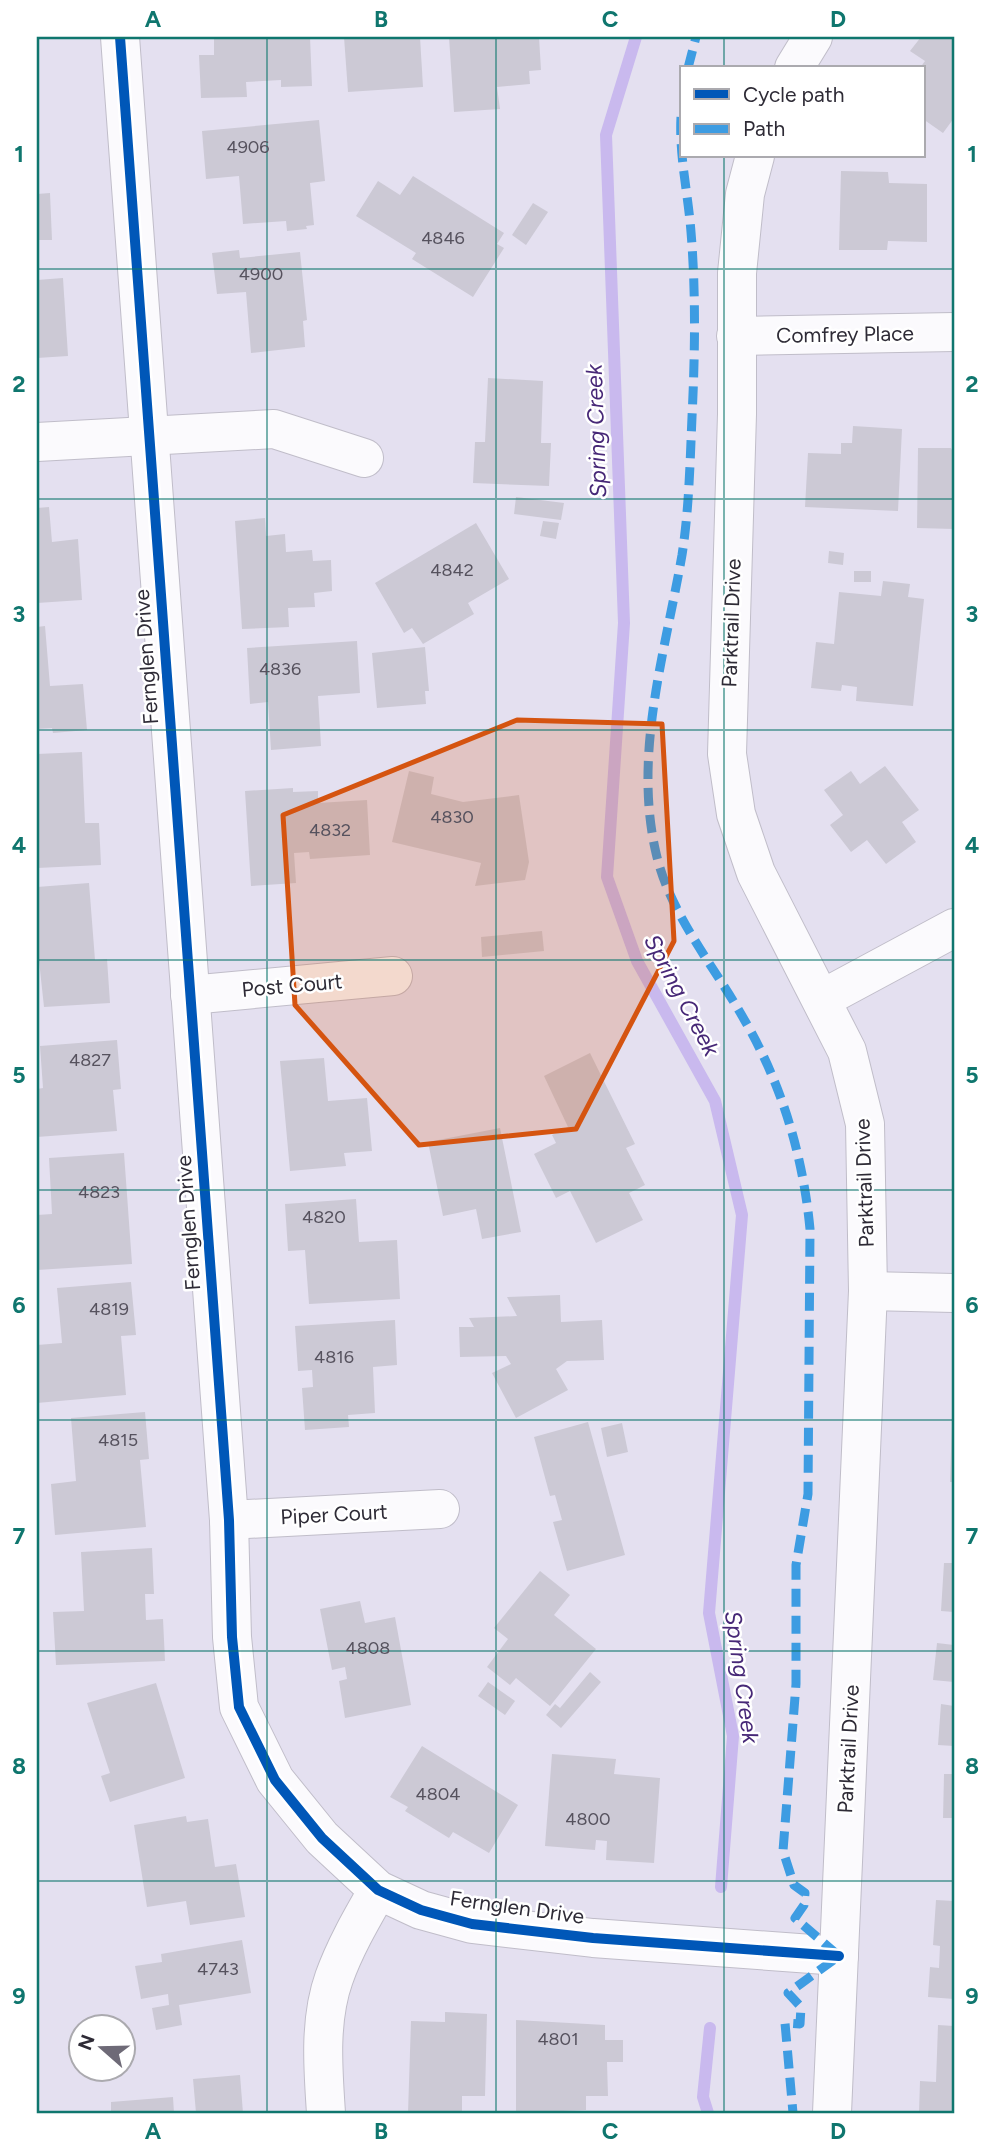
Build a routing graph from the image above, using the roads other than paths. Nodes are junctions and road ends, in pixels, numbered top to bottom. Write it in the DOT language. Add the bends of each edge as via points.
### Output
graph roads {
  1 [pos="120,37"];
  2 [pos="813,37"];
  3 [pos="795,66"];
  4 [pos="754,158"];
  5 [pos="954,332"];
  6 [pos="736,336"];
  7 [pos="150,437"];
  8 [pos="37,442"];
  9 [pos="363,458"];
  10 [pos="954,928"];
  11 [pos="393,976"];
  12 [pos="190,995"];
  13 [pos="822,999"];
  14 [pos="868,1291"];
  15 [pos="954,1293"];
  16 [pos="440,1509"];
  17 [pos="229,1520"];
  18 [pos="378,1890"];
  19 [pos="839,1956"];
  20 [pos="326,2113"];
  21 [pos="832,2113"];
  1 -- 7 [label="street, Fernglen Drive"];
  2 -- 3 [label="street"];
  4 -- 6 [label="street, Parktrail Drive" via="739,246"];
  5 -- 6 [label="street, Comfrey Place"];
  6 -- 13 [label="street, Parktrail Drive" via="727,754 736,814 756,873"];
  7 -- 8 [label="street"];
  7 -- 9 [label="street" via="274,429"];
  7 -- 12 [label="street, Fernglen Drive"];
  10 -- 13 [label="street"];
  11 -- 12 [label="street, Post Court"];
  12 -- 17 [label="street, Fernglen Drive"];
  13 -- 14 [label="street, Parktrail Drive" via="846,1051 865,1124"];
  14 -- 15 [label="street"];
  14 -- 19 [label="street, Parktrail Drive"];
  16 -- 17 [label="street, Piper Court"];
  17 -- 18 [label="street, Fernglen Drive" via="239,1707 275,1780 322,1838"];
  18 -- 19 [label="street, Fernglen Drive" via="421,1910 472,1924"];
  18 -- 20 [label="street" via="333,1980 322,2051"];
  19 -- 21 [label="street, Parktrail Drive"];
}
